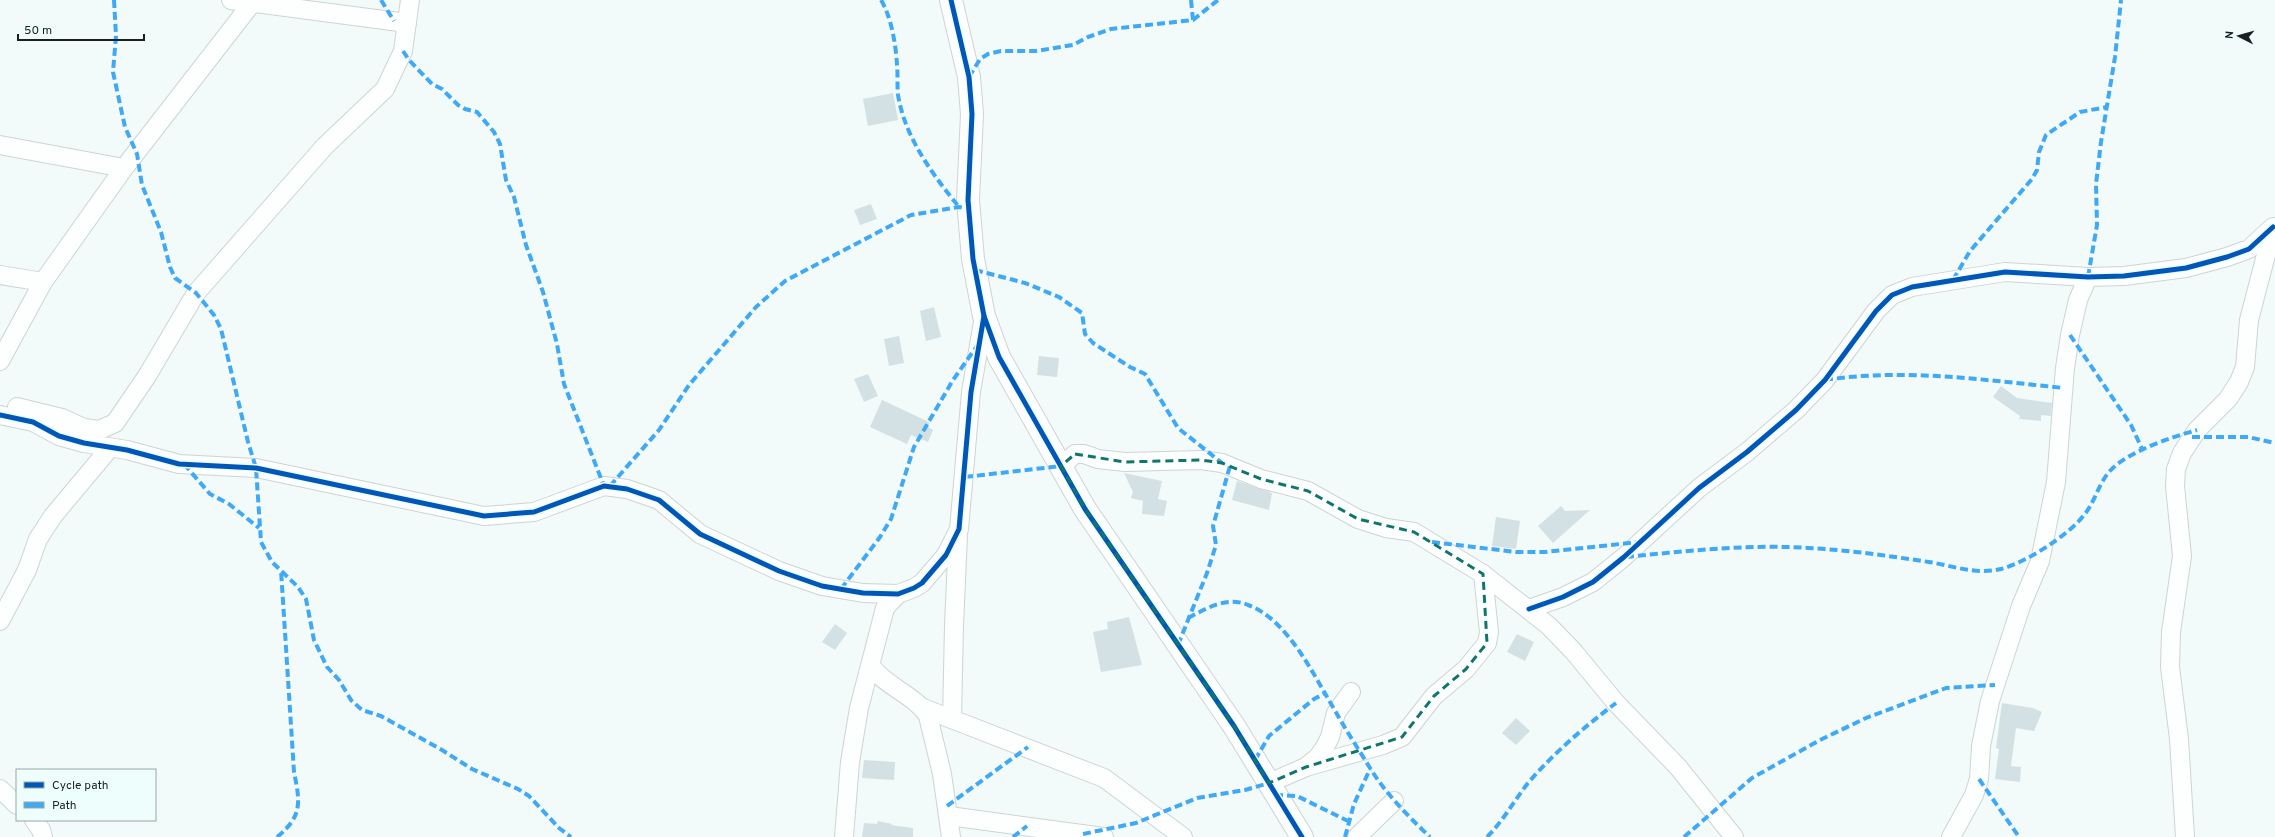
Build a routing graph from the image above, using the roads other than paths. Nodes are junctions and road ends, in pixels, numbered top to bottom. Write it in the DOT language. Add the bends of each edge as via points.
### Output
graph roads {
  1 [pos="410,0"];
  2 [pos="950,0"];
  3 [pos="240,1"];
  4 [pos="407,23"];
  5 [pos="0,145"];
  6 [pos="124,168"];
  7 [pos="2273,232"];
  8 [pos="0,275"];
  9 [pos="2088,277"];
  10 [pos="43,282"];
  11 [pos="984,316"];
  12 [pos="0,361"];
  13 [pos="0,404"];
  14 [pos="0,415"];
  15 [pos="109,449"];
  16 [pos="1061,466"];
  17 [pos="959,529"];
  18 [pos="1483,574"];
  19 [pos="898,594"];
  20 [pos="1529,609"];
  21 [pos="0,621"];
  22 [pos="871,666"];
  23 [pos="1351,692"];
  24 [pos="923,708"];
  25 [pos="952,719"];
  26 [pos="1306,767"];
  27 [pos="1269,783"];
  28 [pos="0,789"];
  29 [pos="1394,801"];
  30 [pos="16,804"];
  31 [pos="949,816"];
  32 [pos="35,821"];
  33 [pos="42,837"];
  34 [pos="844,837"];
  35 [pos="951,837"];
  36 [pos="1104,837"];
  37 [pos="1183,837"];
  38 [pos="1302,837"];
  39 [pos="1357,837"];
  40 [pos="1734,837"];
  41 [pos="1951,837"];
  42 [pos="2185,837"];
  1 -- 4 [label="street"];
  2 -- 11 [label="street" via="969,77 972,114 968,200 973,259"];
  3 -- 4 [label="street"];
  3 -- 6 [label="street"];
  4 -- 13 [label="street" via="403,51 385,89 325,146 196,293 147,376 115,423 99,430 84,428 32,409"];
  5 -- 6 [label="street"];
  6 -- 10 [label="street"];
  7 -- 9 [label="street" via="2249,249 2186,268 2124,276"];
  7 -- 42 [label="street" via="2249,320 2245,367 2239,382 2228,399 2197,430 2182,453 2176,469 2174,486 2182,556 2171,632 2170,667 2180,746"];
  8 -- 10 [label="street"];
  9 -- 20 [label="street" via="2069,278 2005,272 1912,287 1892,295 1876,311 1825,380 1796,410 1747,452 1698,488 1624,557 1593,582 1563,598"];
  9 -- 41 [label="street" via="2078,300 2070,335 2056,482 2040,561 1990,701 1977,784"];
  10 -- 12 [label="street"];
  11 -- 16 [label="street" via="999,358"];
  11 -- 17 [label="street" via="971,392"];
  14 -- 15 [label="street" via="33,422 59,436"];
  15 -- 19 [label="street" via="127,450 179,464 256,468 484,516 534,512 604,486 627,488 658,500 700,534 779,571 822,586 863,594"];
  15 -- 21 [label="street" via="72,491 38,539 26,570"];
  16 -- 18 [label="street" via="1075,454 1125,462 1201,460 1222,463 1261,479 1308,491 1369,523 1414,532"];
  16 -- 27 [label="street" via="1085,509 1234,726"];
  17 -- 19 [label="street" via="946,555 922,583"];
  17 -- 25 [label="street"];
  18 -- 20 [label="street"];
  18 -- 26 [label="street" via="1489,632 1487,643 1480,654 1434,696 1402,737"];
  19 -- 22 [label="street" via="885,608"];
  20 -- 40 [label="street" via="1574,652 1616,703 1678,767"];
  22 -- 24 [label="street" via="883,679"];
  22 -- 34 [label="street" via="859,708"];
  23 -- 26 [label="street" via="1336,714 1325,746 1318,757"];
  24 -- 25 [label="street"];
  24 -- 31 [label="street" via="932,725"];
  25 -- 37 [label="street" via="1104,778"];
  26 -- 27 [label="street"];
  27 -- 38 [label="street"];
  28 -- 30 [label="street"];
  29 -- 39 [label="street"];
  31 -- 35 [label="street"];
  31 -- 36 [label="street"];
  32 -- 33 [label="street"];
}
